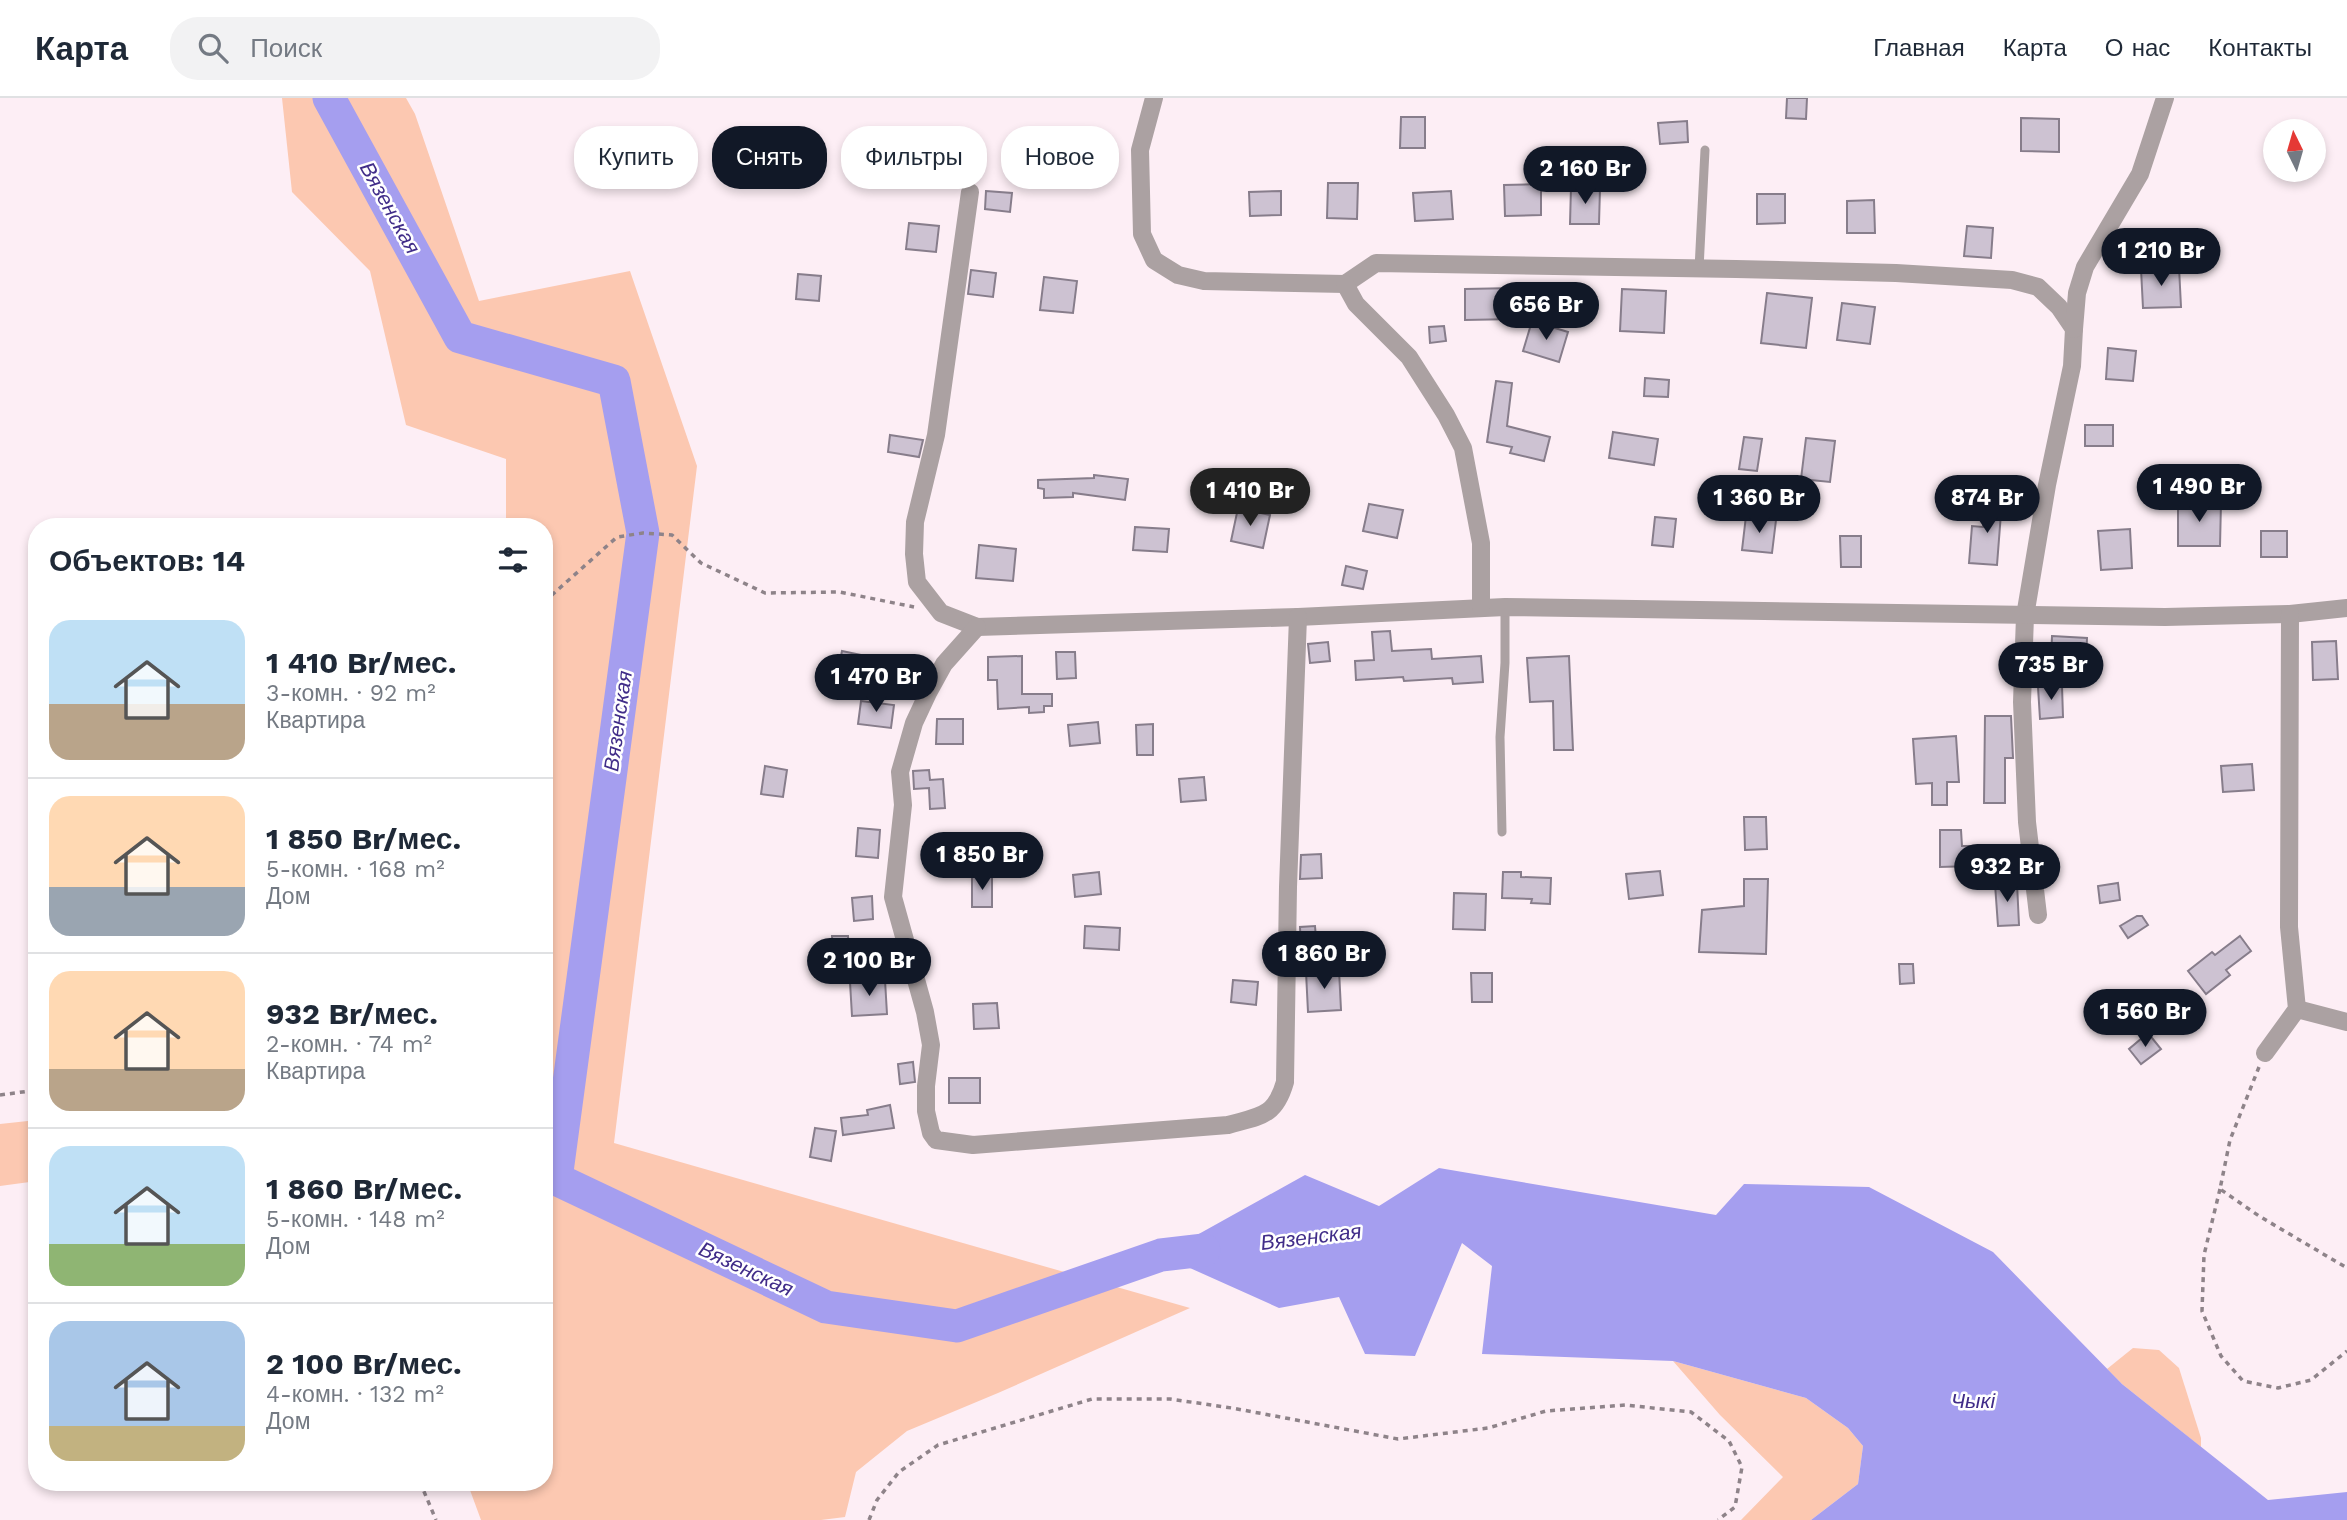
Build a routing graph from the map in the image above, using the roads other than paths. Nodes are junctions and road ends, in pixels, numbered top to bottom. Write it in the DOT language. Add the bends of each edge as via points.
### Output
graph roads {
  1 [pos="1154,98"];
  2 [pos="2165,98"];
  3 [pos="1704,150"];
  4 [pos="970,192"];
  5 [pos="1699,269"];
  6 [pos="1345,284"];
  7 [pos="2074,329"];
  8 [pos="1505,607"];
  9 [pos="1481,608"];
  10 [pos="2347,608"];
  11 [pos="2290,614"];
  12 [pos="2025,616"];
  13 [pos="1298,617"];
  14 [pos="977,627"];
  15 [pos="1502,832"];
  16 [pos="2039,915"];
  17 [pos="2297,1009"];
  18 [pos="2347,1021"];
  19 [pos="2265,1053"];
  1 -- 6 [label="street" via="1140,150 1142,234 1154,260 1178,275 1204,281"];
  2 -- 7 [label="street" via="2140,174 2085,267"];
  3 -- 5 [label="lane"];
  4 -- 14 [label="street" via="936,435 915,522 914,554 917,582 941,613"];
  5 -- 6 [label="street" via="1376,264"];
  5 -- 7 [label="street" via="2012,280 2038,287"];
  6 -- 9 [label="street" via="1356,304 1409,357 1463,448 1481,543"];
  7 -- 12 [label="street" via="2072,366"];
  8 -- 9 [label="street"];
  8 -- 12 [label="street"];
  8 -- 15 [label="lane"];
  9 -- 13 [label="street"];
  10 -- 11 [label="street"];
  11 -- 12 [label="street"];
  11 -- 17 [label="street" via="2289,927"];
  12 -- 16 [label="street" via="2026,795"];
  13 -- 14 [label="street"];
  13 -- 14 [label="street" via="1285,1082 1279,1102 1262,1115 1228,1125 973,1145 936,1140 931,1133 926,1098 931,1045 893,897 903,805 900,772 906,748 944,664"];
  17 -- 18 [label="street"];
  17 -- 19 [label="street"];
}
